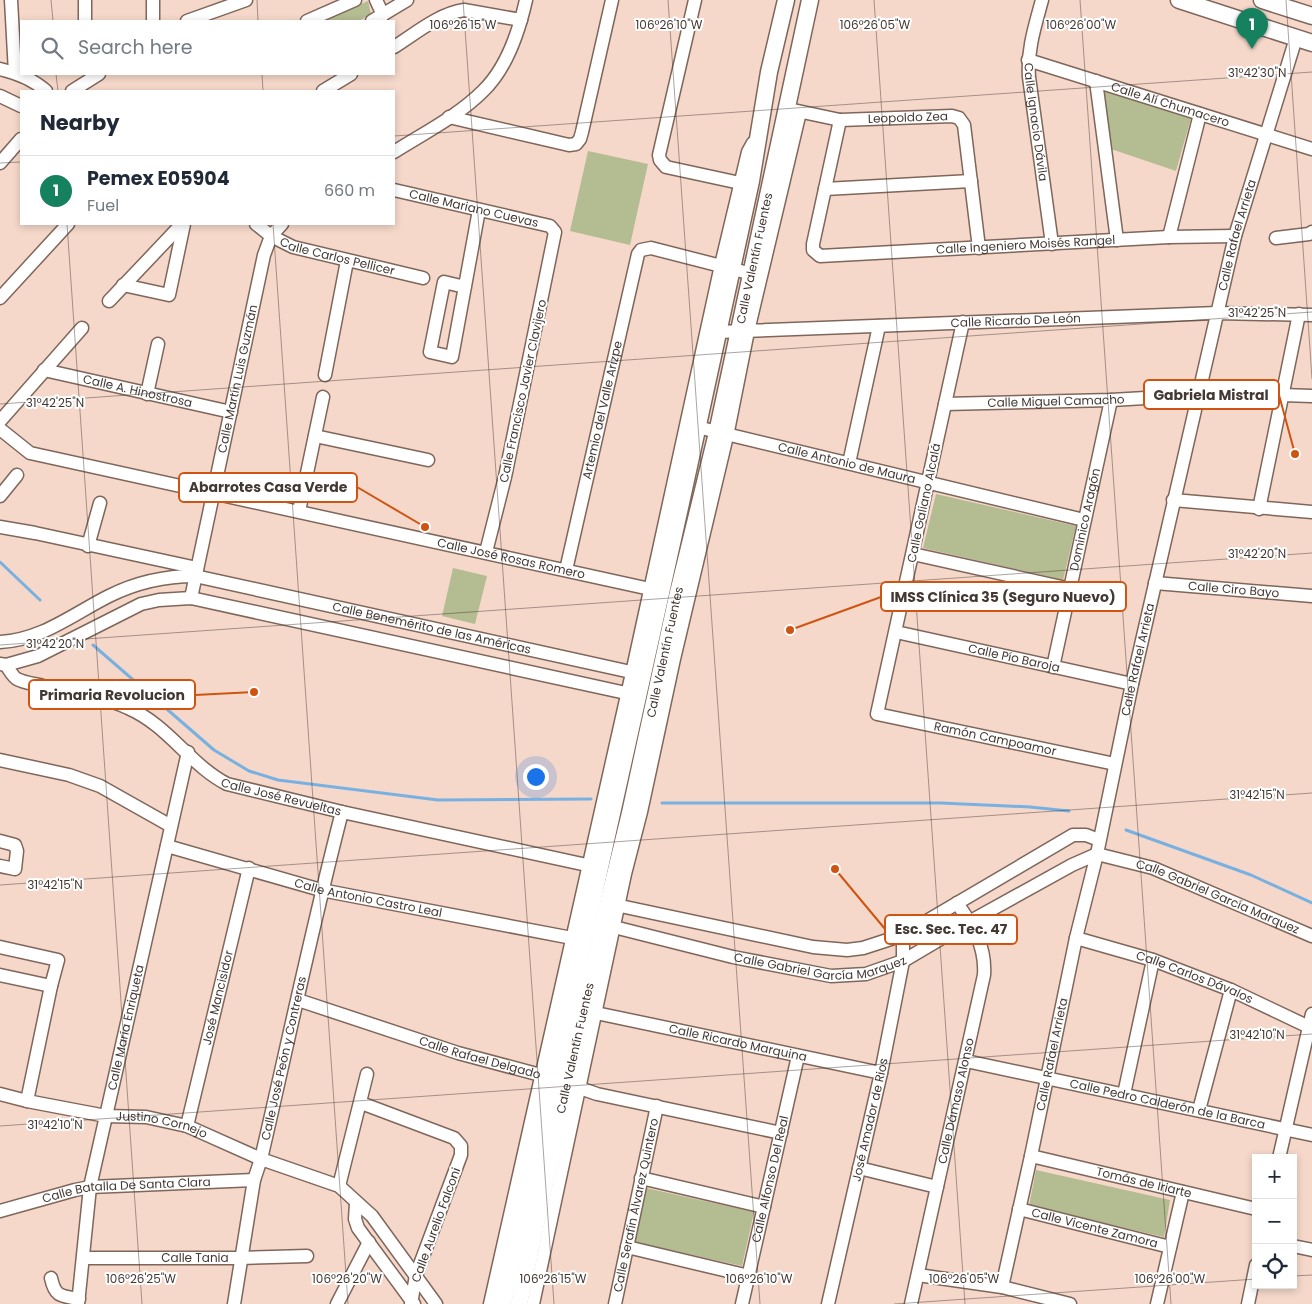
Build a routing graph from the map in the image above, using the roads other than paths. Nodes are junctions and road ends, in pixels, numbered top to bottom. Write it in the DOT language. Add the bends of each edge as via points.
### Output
graph roads {
  1 [pos="11,0"];
  2 [pos="84,0"];
  3 [pos="153,0"];
  4 [pos="246,0"];
  5 [pos="355,0"];
  6 [pos="376,0"];
  7 [pos="526,0"];
  8 [pos="612,0"];
  9 [pos="695,0"];
  10 [pos="786,0"];
  11 [pos="810,0"];
  12 [pos="1042,0"];
  13 [pos="1179,0"];
  14 [pos="1262,0"];
  15 [pos="400,2"];
  16 [pos="226,3"];
  17 [pos="1312,16"];
  18 [pos="377,18"];
  19 [pos="85,20"];
  20 [pos="154,20"];
  21 [pos="189,20"];
  22 [pos="315,20"];
  23 [pos="521,20"];
  24 [pos="779,28"];
  25 [pos="803,32"];
  26 [pos="1304,40"];
  27 [pos="395,46"];
  28 [pos="1028,60"];
  29 [pos="0,69"];
  30 [pos="15,73"];
  31 [pos="20,75"];
  32 [pos="20,75"];
  33 [pos="349,75"];
  34 [pos="87,78"];
  35 [pos="1096,81"];
  36 [pos="45,90"];
  37 [pos="73,90"];
  38 [pos="325,90"];
  39 [pos="0,96"];
  40 [pos="20,106"];
  41 [pos="793,110"];
  42 [pos="1200,114"];
  43 [pos="450,117"];
  44 [pos="840,120"];
  45 [pos="758,135"];
  46 [pos="1266,135"];
  47 [pos="20,140"];
  48 [pos="1312,149"];
  49 [pos="395,151"];
  50 [pos="0,163"];
  51 [pos="971,181"];
  52 [pos="740,183"];
  53 [pos="825,189"];
  54 [pos="395,190"];
  55 [pos="479,210"];
  56 [pos="67,225"];
  57 [pos="182,225"];
  58 [pos="183,225"];
  59 [pos="257,225"];
  60 [pos="281,225"];
  61 [pos="554,230"];
  62 [pos="1312,232"];
  63 [pos="271,236"];
  64 [pos="1234,236"];
  65 [pos="1170,237"];
  66 [pos="1276,238"];
  67 [pos="1117,240"];
  68 [pos="1052,244"];
  69 [pos="978,248"];
  70 [pos="347,261"];
  71 [pos="726,267"];
  72 [pos="757,275"];
  73 [pos="423,278"];
  74 [pos="123,285"];
  75 [pos="465,287"];
  76 [pos="0,298"];
  77 [pos="109,302"];
  78 [pos="1217,312"];
  79 [pos="1306,315"];
  80 [pos="964,322"];
  81 [pos="879,326"];
  82 [pos="82,328"];
  83 [pos="743,331"];
  84 [pos="718,332"];
  85 [pos="158,344"];
  86 [pos="44,370"];
  87 [pos="324,375"];
  88 [pos="147,394"];
  89 [pos="1198,395"];
  90 [pos="1282,395"];
  91 [pos="1312,396"];
  92 [pos="323,397"];
  93 [pos="1111,400"];
  94 [pos="946,404"];
  95 [pos="231,412"];
  96 [pos="0,421"];
  97 [pos="697,427"];
  98 [pos="0,429"];
  99 [pos="722,434"];
  100 [pos="315,436"];
  101 [pos="428,460"];
  102 [pos="849,463"];
  103 [pos="17,475"];
  104 [pos="928,483"];
  105 [pos="212,492"];
  106 [pos="0,496"];
  107 [pos="1174,500"];
  108 [pos="100,503"];
  109 [pos="681,503"];
  110 [pos="1259,509"];
  111 [pos="299,511"];
  112 [pos="1312,512"];
  113 [pos="1084,520"];
  114 [pos="665,521"];
  115 [pos="0,527"];
  116 [pos="88,546"];
  117 [pos="486,552"];
  118 [pos="913,554"];
  119 [pos="566,570"];
  120 [pos="196,572"];
  121 [pos="1155,583"];
  122 [pos="650,589"];
  123 [pos="1071,589"];
  124 [pos="1312,596"];
  125 [pos="191,598"];
  126 [pos="896,632"];
  127 [pos="0,642"];
  128 [pos="3,664"];
  129 [pos="1053,667"];
  130 [pos="638,674"];
  131 [pos="664,680"];
  132 [pos="1132,684"];
  133 [pos="646,697"];
  134 [pos="877,714"];
  135 [pos="188,752"];
  136 [pos="0,760"];
  137 [pos="1115,764"];
  138 [pos="342,812"];
  139 [pos="171,826"];
  140 [pos="1099,840"];
  141 [pos="0,841"];
  142 [pos="167,846"];
  143 [pos="1097,854"];
  144 [pos="0,866"];
  145 [pos="249,868"];
  146 [pos="608,870"];
  147 [pos="322,890"];
  148 [pos="607,903"];
  149 [pos="956,903"];
  150 [pos="969,922"];
  151 [pos="602,924"];
  152 [pos="903,935"];
  153 [pos="1312,936"];
  154 [pos="572,938"];
  155 [pos="1076,938"];
  156 [pos="0,947"];
  157 [pos="1153,960"];
  158 [pos="903,962"];
  159 [pos="0,976"];
  160 [pos="51,986"];
  161 [pos="1231,990"];
  162 [pos="298,1000"];
  163 [pos="596,1013"];
  164 [pos="1310,1020"];
  165 [pos="798,1056"];
  166 [pos="966,1060"];
  167 [pos="880,1073"];
  168 [pos="367,1074"];
  169 [pos="1047,1077"];
  170 [pos="561,1081"];
  171 [pos="0,1094"];
  172 [pos="1124,1094"];
  173 [pos="27,1101"];
  174 [pos="360,1103"];
  175 [pos="657,1106"];
  176 [pos="1199,1110"];
  177 [pos="106,1116"];
  178 [pos="187,1126"];
  179 [pos="1286,1128"];
  180 [pos="781,1134"];
  181 [pos="1312,1135"];
  182 [pos="1280,1154"];
  183 [pos="1032,1156"];
  184 [pos="261,1159"];
  185 [pos="859,1168"];
  186 [pos="641,1178"];
  187 [pos="254,1180"];
  188 [pos="339,1186"];
  189 [pos="90,1187"];
  190 [pos="937,1187"];
  191 [pos="1183,1192"];
  192 [pos="356,1203"];
  193 [pos="764,1207"];
  194 [pos="1252,1208"];
  195 [pos="1019,1210"];
  196 [pos="0,1211"];
  197 [pos="369,1242"];
  198 [pos="627,1247"];
  199 [pos="1170,1247"];
  200 [pos="1297,1247"];
  201 [pos="1312,1250"];
  202 [pos="307,1256"];
  203 [pos="84,1258"];
  204 [pos="240,1258"];
  205 [pos="416,1275"];
  206 [pos="918,1275"];
  207 [pos="749,1276"];
  208 [pos="51,1278"];
  209 [pos="1252,1284"];
  210 [pos="1002,1287"];
  211 [pos="78,1301"];
  212 [pos="412,1303"];
  213 [pos="234,1304"];
  214 [pos="337,1304"];
  215 [pos="436,1304"];
  216 [pos="490,1304"];
  217 [pos="503,1304"];
  218 [pos="519,1304"];
  219 [pos="533,1304"];
  220 [pos="615,1304"];
  221 [pos="742,1304"];
  222 [pos="828,1304"];
  223 [pos="911,1304"];
  224 [pos="1070,1304"];
  225 [pos="1157,1304"];
  226 [pos="1248,1304"];
  1 -- 30 [label="street"];
  2 -- 19 [label="street"];
  3 -- 20 [label="street"];
  4 -- 16 [label="street"];
  5 -- 22 [label="street"];
  6 -- 18 [label="street"];
  7 -- 23 [label="street"];
  8 -- 43 [label="street" via="582,132 576,144"];
  9 -- 52 [label="street" via="661,162 666,166"];
  10 -- 24 [label="main road, Calle Valentín Fuentes"];
  11 -- 25 [label="main road, Calle Valentín Fuentes"];
  12 -- 28 [label="street, Calle Ignacio Dávila"];
  13 -- 26 [label="main road"];
  14 -- 17 [label="main road"];
  15 -- 18 [label="street"];
  16 -- 21 [label="street"];
  23 -- 27 [label="street" via="456,11"];
  23 -- 43 [label="street" via="509,51 484,90"];
  24 -- 25 [label="main road"];
  24 -- 45 [label="main road, Calle Valentín Fuentes"];
  25 -- 41 [label="main road, Calle Valentín Fuentes"];
  26 -- 46 [label="street, Calle Rafael Arrieta"];
  28 -- 35 [label="street, Calle Alí Chumacero"];
  28 -- 68 [label="street, Calle Ignacio Dávila"];
  29 -- 30 [label="street"];
  30 -- 32 [label="street"];
  31 -- 36 [label="street"];
  33 -- 38 [label="street"];
  34 -- 37 [label="street"];
  35 -- 42 [label="street, Calle Alí Chumacero"];
  35 -- 67 [label="street"];
  39 -- 40 [label="street"];
  41 -- 44 [label="street, Leopoldo Zea"];
  41 -- 72 [label="main road, Calle Valentín Fuentes"];
  42 -- 46 [label="street, Calle Alí Chumacero"];
  42 -- 65 [label="street"];
  43 -- 49 [label="street"];
  44 -- 51 [label="street, Leopoldo Zea" via="957,117 964,125"];
  44 -- 53 [label="street"];
  45 -- 52 [label="street" via="748,152"];
  45 -- 71 [label="main road, Calle Valentín Fuentes" via="750,181"];
  46 -- 48 [label="street, Calle Alí Chumacero"];
  46 -- 64 [label="street, Calle Rafael Arrieta"];
  47 -- 50 [label="street"];
  51 -- 53 [label="street"];
  51 -- 69 [label="street, Leopoldo Zea"];
  52 -- 71 [label="street"];
  53 -- 69 [label="street, Calle Ingeniero Moisés Rangel" via="813,244 815,253 822,256"];
  54 -- 55 [label="street, Calle Mariano Cuevas"];
  55 -- 61 [label="street, Calle Mariano Cuevas" via="550,226"];
  55 -- 75 [label="street"];
  56 -- 76 [label="street"];
  57 -- 74 [label="street"];
  58 -- 74 [label="street" via="169,295"];
  59 -- 63 [label="street, Calle Carlos Pellicer"];
  60 -- 63 [label="street, Calle Martín Luis Guzmán"];
  61 -- 117 [label="street, Calle Francisco Javier Clavijero" via="505,477"];
  62 -- 66 [label="street"];
  63 -- 70 [label="street, Calle Carlos Pellicer" via="293,247"];
  63 -- 95 [label="street, Calle Martín Luis Guzmán" via="264,255"];
  64 -- 65 [label="street, Calle Ingeniero Moisés Rangel"];
  64 -- 78 [label="street, Calle Rafael Arrieta"];
  65 -- 67 [label="street, Calle Ingeniero Moisés Rangel"];
  67 -- 68 [label="street, Calle Ingeniero Moisés Rangel"];
  68 -- 69 [label="street, Calle Ingeniero Moisés Rangel"];
  70 -- 73 [label="street, Calle Carlos Pellicer"];
  70 -- 87 [label="street"];
  71 -- 72 [label="street"];
  71 -- 84 [label="main road, Calle Valentín Fuentes"];
  71 -- 114 [label="street"];
  71 -- 119 [label="street, Artemio del Valle Arizpe" via="651,248 641,250 636,258"];
  72 -- 83 [label="main road, Calle Valentín Fuentes"];
  74 -- 77 [label="street"];
  75 -- 75 [label="street" via="452,357 430,352 444,282"];
  78 -- 79 [label="street, Calle Ricardo De León"];
  78 -- 80 [label="street, Calle Ricardo De León"];
  78 -- 89 [label="street, Calle Rafael Arrieta"];
  79 -- 90 [label="street"];
  80 -- 81 [label="street, Calle Ricardo De León"];
  80 -- 94 [label="street, Calle Galiano Alcalá"];
  81 -- 83 [label="street, Calle Ricardo De León"];
  81 -- 102 [label="street"];
  82 -- 86 [label="street"];
  83 -- 84 [label="street, Calle Ricardo De León"];
  83 -- 99 [label="main road, Calle Valentín Fuentes"];
  84 -- 97 [label="main road, Calle Valentín Fuentes"];
  85 -- 88 [label="street"];
  86 -- 88 [label="street, Calle A. Hinostrosa"];
  86 -- 96 [label="street"];
  88 -- 95 [label="street, Calle A. Hinostrosa"];
  89 -- 93 [label="street, Calle Miguel Camacho"];
  89 -- 107 [label="street, Calle Rafael Arrieta"];
  90 -- 91 [label="street"];
  90 -- 110 [label="street"];
  92 -- 100 [label="street"];
  93 -- 94 [label="street, Calle Miguel Camacho"];
  93 -- 113 [label="street, Dominico Aragón"];
  94 -- 104 [label="street, Calle Galiano Alcalá"];
  95 -- 105 [label="street, Calle Martín Luis Guzmán"];
  97 -- 99 [label="street, Calle Antonio de Maura"];
  97 -- 109 [label="main road, Calle Valentín Fuentes"];
  98 -- 105 [label="street, Calle José Rosas Romero" via="30,453"];
  99 -- 102 [label="street, Calle Antonio de Maura"];
  99 -- 131 [label="main road, Calle Valentín Fuentes"];
  100 -- 101 [label="street"];
  100 -- 111 [label="street"];
  102 -- 104 [label="street, Calle Antonio de Maura"];
  103 -- 106 [label="street"];
  104 -- 113 [label="street, Calle Antonio de Maura"];
  104 -- 118 [label="street, Calle Galiano Alcalá"];
  105 -- 111 [label="street, Calle José Rosas Romero"];
  105 -- 120 [label="street, Calle Martín Luis Guzmán"];
  107 -- 110 [label="street"];
  107 -- 121 [label="street, Calle Rafael Arrieta"];
  108 -- 116 [label="street"];
  109 -- 114 [label="main road"];
  109 -- 130 [label="main road, Calle Valentín Fuentes"];
  110 -- 112 [label="street"];
  111 -- 117 [label="street, Calle José Rosas Romero"];
  113 -- 123 [label="street, Dominico Aragón"];
  114 -- 122 [label="street"];
  115 -- 116 [label="street"];
  116 -- 120 [label="street"];
  117 -- 119 [label="street, Calle José Rosas Romero"];
  118 -- 123 [label="street"];
  118 -- 126 [label="street, Calle Galiano Alcalá"];
  119 -- 122 [label="street, Calle José Rosas Romero"];
  120 -- 125 [label="street, Calle Martín Luis Guzmán"];
  120 -- 127 [label="street" via="130,586 47,630 27,638"];
  120 -- 130 [label="street, Calle Benemérito de las Américas"];
  121 -- 124 [label="street, Calle Ciro Bayo"];
  121 -- 132 [label="street, Calle Rafael Arrieta"];
  122 -- 130 [label="street"];
  123 -- 129 [label="street, Dominico Aragón"];
  125 -- 128 [label="street, Calle Benemérito de las Américas" via="168,598 141,604 38,656"];
  125 -- 133 [label="street, Calle Benemérito de las Américas"];
  126 -- 129 [label="street, Calle Pío Baroja"];
  126 -- 134 [label="street, Calle Galiano Alcalá"];
  128 -- 135 [label="street, Calle José Revueltas" via="17,679 129,708"];
  129 -- 132 [label="street, Calle Pío Baroja"];
  130 -- 131 [label="street, Calle Benemérito de las Américas"];
  130 -- 133 [label="main road, Calle Valentín Fuentes"];
  131 -- 133 [label="main road, Calle Valentín Fuentes"];
  132 -- 137 [label="street, Calle Rafael Arrieta"];
  133 -- 146 [label="main road, Calle Valentín Fuentes" via="615,777 608,809"];
  133 -- 146 [label="main road, Calle Valentín Fuentes" via="642,783 636,812"];
  134 -- 137 [label="street, Ramón Campoamor"];
  135 -- 138 [label="street, Calle José Revueltas" via="201,767 227,784"];
  135 -- 139 [label="street, Calle María Enriqueta"];
  136 -- 139 [label="street" via="69,775 100,786"];
  137 -- 140 [label="street, Calle Rafael Arrieta"];
  138 -- 146 [label="street, Calle José Revueltas"];
  138 -- 147 [label="street, Calle José Peón y Contreras"];
  139 -- 142 [label="street, Calle María Enriqueta"];
  140 -- 143 [label="street, Calle Rafael Arrieta"];
  140 -- 149 [label="street, Calle Gabriel García Marquez" via="1073,835"];
  141 -- 144 [label="street" via="17,847 16,869"];
  142 -- 145 [label="street, Calle Antonio Castro Leal"];
  142 -- 177 [label="street, Calle María Enriqueta"];
  143 -- 150 [label="street, Calle Gabriel García Marquez"];
  143 -- 153 [label="street, Calle Gabriel García Marquez" via="1154,868"];
  143 -- 155 [label="street, Calle Rafael Arrieta"];
  145 -- 147 [label="street, Calle Antonio Castro Leal"];
  145 -- 178 [label="street, José Mancisidor"];
  146 -- 148 [label="main road, Calle Valentín Fuentes"];
  146 -- 154 [label="street"];
  147 -- 154 [label="street, Calle Antonio Castro Leal"];
  147 -- 162 [label="street, Calle José Peón y Contreras"];
  148 -- 151 [label="main road, Calle Valentín Fuentes"];
  148 -- 152 [label="street, Calle Gabriel García Marquez" via="813,947 863,948"];
  149 -- 150 [label="street, Calle Dámaso Alonso"];
  149 -- 152 [label="street, Calle Gabriel García Marquez"];
  150 -- 158 [label="street, Calle Gabriel García Marquez"];
  150 -- 166 [label="street, Calle Dámaso Alonso" via="982,948 985,964"];
  151 -- 158 [label="street, Calle Gabriel García Marquez" via="733,957 831,976 866,974"];
  151 -- 163 [label="street"];
  151 -- 170 [label="main road, Calle Valentín Fuentes"];
  152 -- 158 [label="street, José Amador de Rios"];
  154 -- 170 [label="street"];
  155 -- 157 [label="street, Calle Carlos Dávalos"];
  155 -- 169 [label="street, Calle Rafael Arrieta"];
  156 -- 160 [label="street" via="58,960"];
  157 -- 161 [label="street, Calle Carlos Dávalos"];
  157 -- 172 [label="street"];
  158 -- 167 [label="street, José Amador de Rios"];
  159 -- 160 [label="street"];
  160 -- 173 [label="street"];
  161 -- 164 [label="street, Calle Carlos Dávalos"];
  161 -- 176 [label="street"];
  162 -- 170 [label="street, Calle Rafael Delgado" via="458,1053"];
  162 -- 184 [label="street, Calle José Peón y Contreras"];
  163 -- 165 [label="street, Calle Ricardo Marquina"];
  163 -- 170 [label="street"];
  164 -- 179 [label="street"];
  165 -- 167 [label="street, Calle Ricardo Marquina"];
  165 -- 180 [label="street, Calle Alfonso Del Real"];
  166 -- 169 [label="street, Calle Pedro Calderón de la Barca"];
  166 -- 190 [label="street, Calle Dámaso Alonso"];
  167 -- 185 [label="street, José Amador de Rios"];
  168 -- 174 [label="street"];
  169 -- 172 [label="street, Calle Pedro Calderón de la Barca"];
  169 -- 183 [label="street, Calle Rafael Arrieta"];
  170 -- 175 [label="street, Calle Rafael Delgado"];
  170 -- 216 [label="street"];
  170 -- 217 [label="main road, Calle Valentín Fuentes"];
  170 -- 218 [label="main road, Calle Valentín Fuentes"];
  170 -- 219 [label="street"];
  171 -- 173 [label="street, Justino Cornejo"];
  172 -- 176 [label="street, Calle Pedro Calderón de la Barca"];
  173 -- 177 [label="street, Justino Cornejo"];
  174 -- 188 [label="street"];
  174 -- 205 [label="street, Calle Aurelio Falconi" via="454,1138 461,1146 461,1156"];
  175 -- 180 [label="street, Calle Rafael Delgado"];
  175 -- 186 [label="street, Calle Serafín Álvarez Quintero"];
  176 -- 179 [label="street, Calle Pedro Calderón de la Barca"];
  177 -- 178 [label="street, Justino Cornejo" via="146,1117"];
  177 -- 189 [label="street, Calle María Enriqueta"];
  178 -- 184 [label="street, Justino Cornejo"];
  179 -- 181 [label="street, Calle Pedro Calderón de la Barca"];
  179 -- 182 [label="street"];
  180 -- 193 [label="street, Calle Alfonso Del Real"];
  183 -- 191 [label="street, Tomás de Iriarte"];
  183 -- 195 [label="street, Calle Rafael Arrieta"];
  184 -- 187 [label="street, Calle José Peón y Contreras"];
  184 -- 188 [label="street, Justino Cornejo"];
  185 -- 190 [label="street"];
  185 -- 222 [label="street, José Amador de Rios"];
  186 -- 193 [label="street"];
  186 -- 198 [label="street, Calle Serafín Álvarez Quintero"];
  187 -- 189 [label="street, Calle Batalla De Santa Clara"];
  187 -- 204 [label="street, Calle José Peón y Contreras"];
  188 -- 192 [label="street"];
  189 -- 196 [label="street, Calle Batalla De Santa Clara"];
  189 -- 203 [label="street, Calle María Enriqueta"];
  190 -- 206 [label="street, Calle Dámaso Alonso"];
  191 -- 194 [label="street, Tomás de Iriarte"];
  191 -- 199 [label="street"];
  192 -- 197 [label="street" via="355,1224"];
  192 -- 205 [label="street" via="372,1216"];
  193 -- 207 [label="street, Calle Alfonso Del Real"];
  195 -- 199 [label="street, Calle Vicente Zamora"];
  195 -- 210 [label="street, Calle Rafael Arrieta"];
  197 -- 212 [label="street"];
  197 -- 214 [label="street"];
  198 -- 207 [label="street"];
  198 -- 220 [label="street, Calle Serafín Álvarez Quintero"];
  199 -- 225 [label="street"];
  200 -- 201 [label="street"];
  202 -- 204 [label="street, Calle Tania"];
  203 -- 204 [label="street, Calle Tania"];
  203 -- 211 [label="street, Calle María Enriqueta"];
  204 -- 213 [label="street, Calle José Peón y Contreras"];
  205 -- 212 [label="street, Calle Aurelio Falconi"];
  205 -- 215 [label="street"];
  206 -- 210 [label="street"];
  206 -- 223 [label="street, Calle Dámaso Alonso"];
  207 -- 221 [label="street, Calle Alfonso Del Real"];
  208 -- 211 [label="street" via="57,1294"];
  209 -- 226 [label="street"];
  210 -- 224 [label="street"];
}
